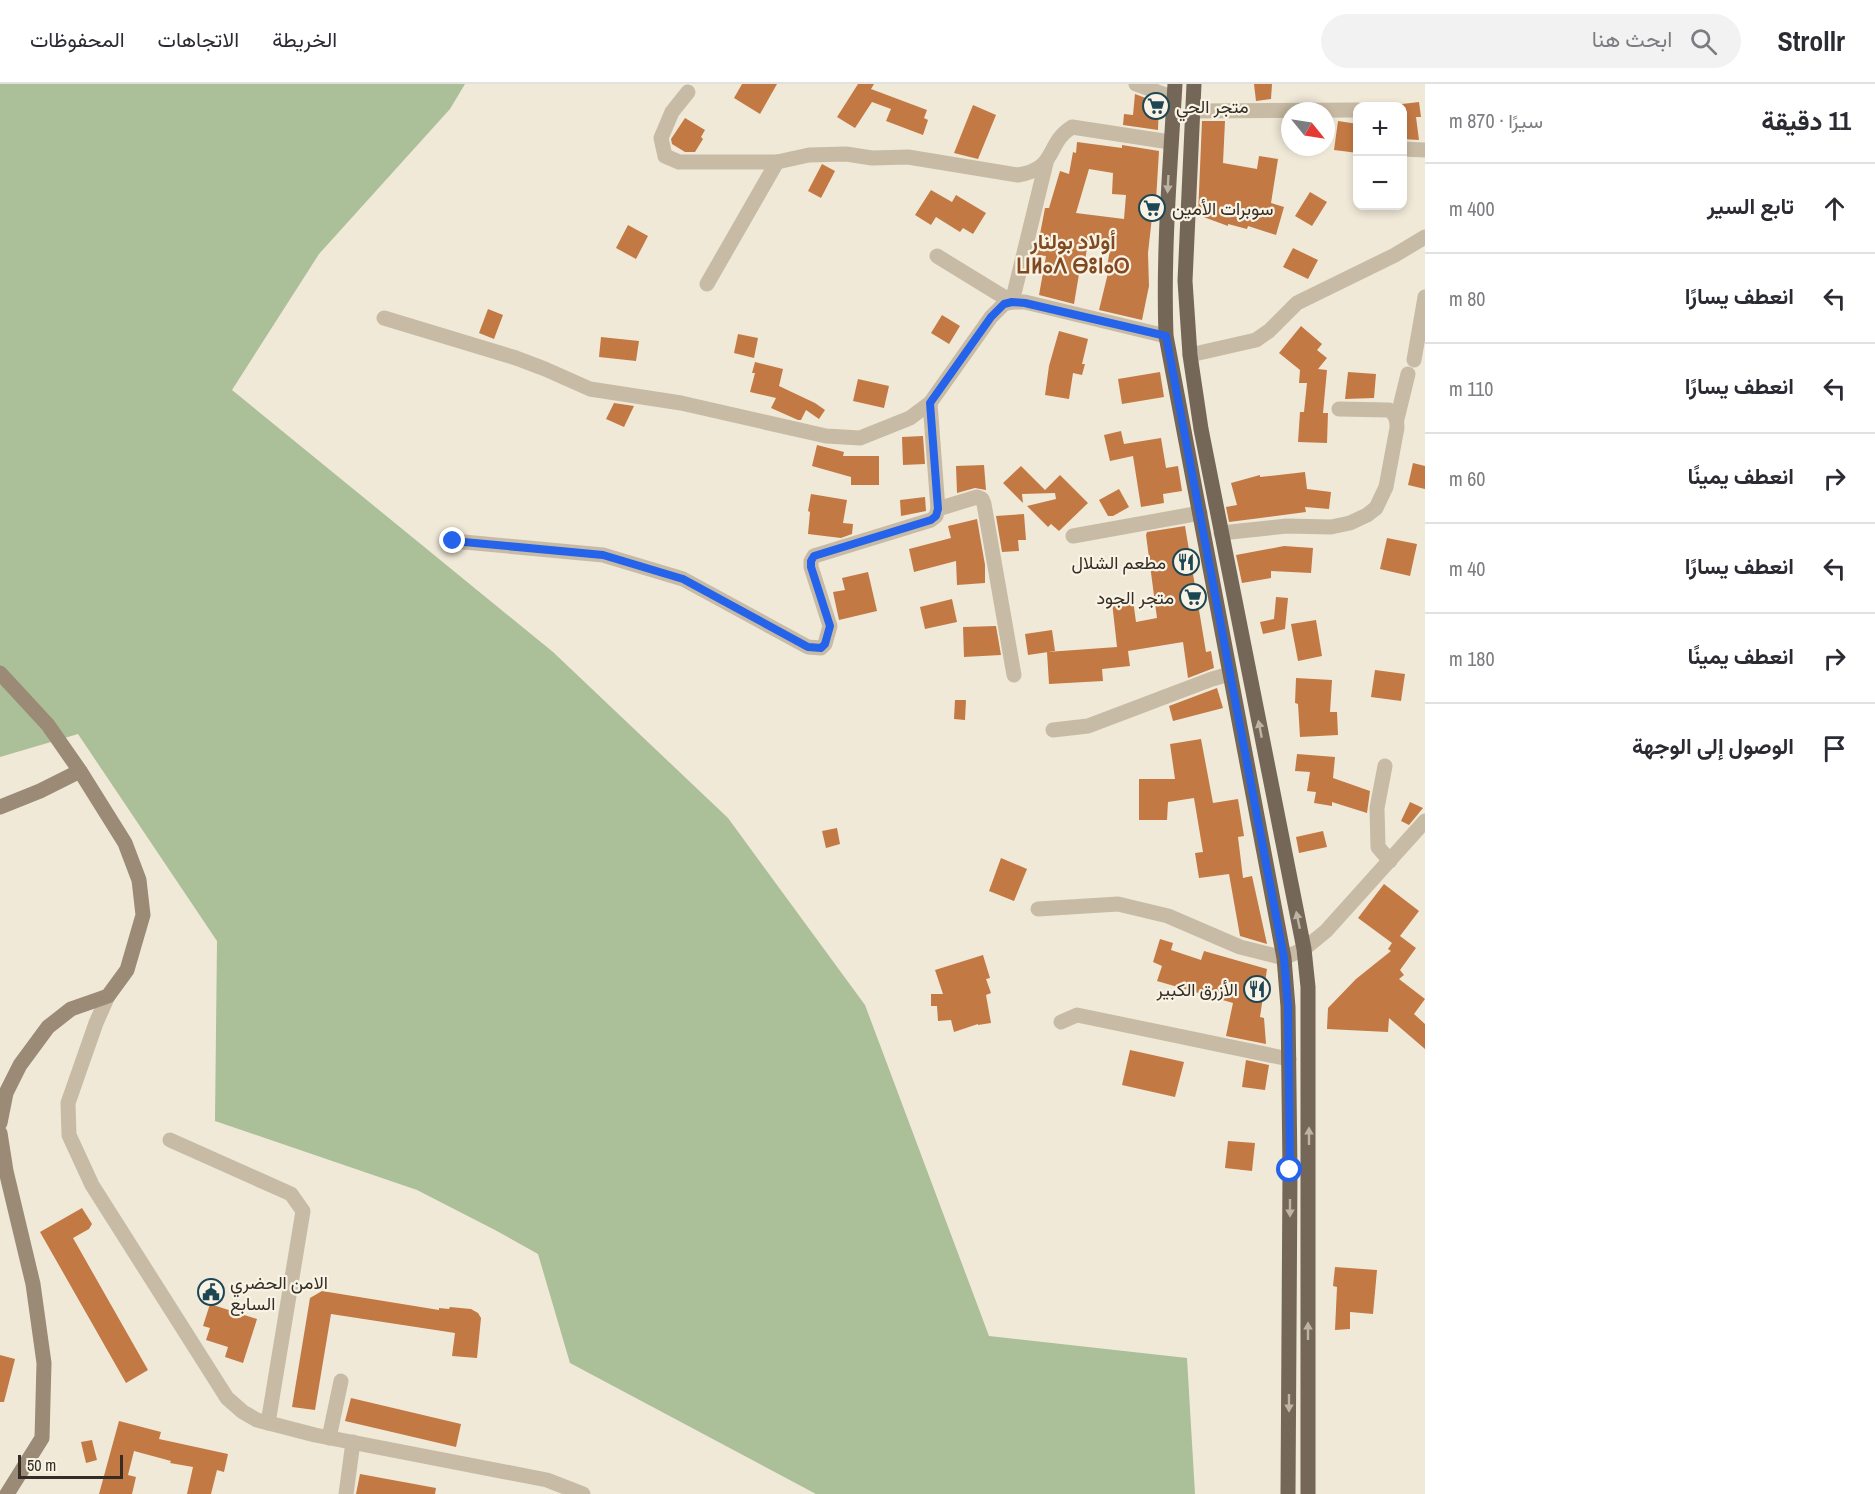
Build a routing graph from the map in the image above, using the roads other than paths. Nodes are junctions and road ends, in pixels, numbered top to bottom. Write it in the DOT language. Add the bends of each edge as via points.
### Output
graph roads {
  1 [pos="1136,84"];
  2 [pos="1194,84"];
  3 [pos="1175,91"];
  4 [pos="688,92"];
  5 [pos="1353,110"];
  6 [pos="1192,111"];
  7 [pos="1170,142"];
  8 [pos="1407,149"];
  9 [pos="1425,150"];
  10 [pos="777,162"];
  11 [pos="1046,163"];
  12 [pos="1425,237"];
  13 [pos="938,256"];
  14 [pos="707,284"];
  15 [pos="1425,297"];
  16 [pos="1012,302"];
  17 [pos="384,318"];
  18 [pos="1166,336"];
  19 [pos="1190,355"];
  20 [pos="930,403"];
  21 [pos="1339,409"];
  22 [pos="1397,419"];
  23 [pos="938,509"];
  24 [pos="1200,513"];
  25 [pos="1221,533"];
  26 [pos="1073,536"];
  27 [pos="453,541"];
  28 [pos="0,673"];
  29 [pos="1230,674"];
  30 [pos="1014,675"];
  31 [pos="1053,729"];
  32 [pos="1385,766"];
  33 [pos="80,771"];
  34 [pos="0,807"];
  35 [pos="1425,821"];
  36 [pos="1390,861"];
  37 [pos="1038,909"];
  38 [pos="1304,949"];
  39 [pos="1284,958"];
  40 [pos="108,996"];
  41 [pos="1061,1022"];
  42 [pos="1289,1059"];
  43 [pos="0,1123"];
  44 [pos="0,1133"];
  45 [pos="170,1140"];
  46 [pos="341,1381"];
  47 [pos="268,1423"];
  48 [pos="329,1438"];
  49 [pos="353,1443"];
  50 [pos="7,1494"];
  51 [pos="346,1494"];
  52 [pos="583,1494"];
  53 [pos="1288,1494"];
  54 [pos="1308,1494"];
  1 -- 3 [label="street"];
  2 -- 6 [label="main road"];
  3 -- 7 [label="main road"];
  4 -- 10 [label="street" via="672,112 661,138 665,156 679,162"];
  5 -- 6 [label="street"];
  6 -- 19 [label="main road" via="1185,280"];
  7 -- 11 [label="street" via="1072,127 1062,134"];
  7 -- 18 [label="main road, one-way" via="1164,279"];
  8 -- 9 [label="street"];
  10 -- 11 [label="street" via="809,155 908,157 1018,176 1033,173"];
  10 -- 14 [label="street"];
  11 -- 16 [label="street"];
  12 -- 19 [label="street" via="1297,303 1256,340"];
  13 -- 16 [label="street"];
  15 -- 22 [label="street"];
  16 -- 18 [label="street"];
  16 -- 20 [label="street" via="1004,304 991,317"];
  17 -- 20 [label="street" via="526,362 590,389 681,404 826,436 860,438 910,418"];
  18 -- 24 [label="main road"];
  19 -- 25 [label="main road"];
  20 -- 23 [label="street"];
  21 -- 22 [label="street" via="1389,410"];
  22 -- 25 [label="street" via="1386,487 1376,508 1367,515 1331,527 1287,526"];
  23 -- 27 [label="street" via="931,520 814,556 811,567 830,626 821,648 808,647 683,579 603,555"];
  23 -- 30 [label="street" via="967,499 982,499"];
  24 -- 26 [label="street"];
  24 -- 29 [label="main road"];
  38 -- 25 [label="main road, one-way"];
  28 -- 33 [label="street" via="48,725"];
  29 -- 31 [label="street" via="1088,726"];
  29 -- 39 [label="main road"];
  32 -- 36 [label="street" via="1377,808 1378,847"];
  33 -- 34 [label="street"];
  33 -- 40 [label="street" via="125,843 139,880 143,915 136,943 127,970"];
  35 -- 36 [label="street"];
  36 -- 38 [label="street"];
  37 -- 39 [label="street" via="1118,904 1168,916 1240,947"];
  38 -- 39 [label="street"];
  54 -- 38 [label="main road, one-way" via="1309,1042"];
  39 -- 42 [label="main road"];
  40 -- 43 [label="street" via="71,1009 48,1027 20,1065 6,1093"];
  40 -- 47 [label="street" via="68,1103 69,1135 92,1185 227,1398 256,1420"];
  41 -- 42 [label="street" via="1077,1015"];
  42 -- 53 [label="main road, one-way"];
  44 -- 50 [label="street" via="33,1284 44,1362 42,1438"];
  45 -- 47 [label="street" via="291,1194 303,1211"];
  46 -- 48 [label="street"];
  47 -- 48 [label="street"];
  48 -- 49 [label="street"];
  49 -- 51 [label="street"];
  49 -- 52 [label="street" via="547,1480"];
}
